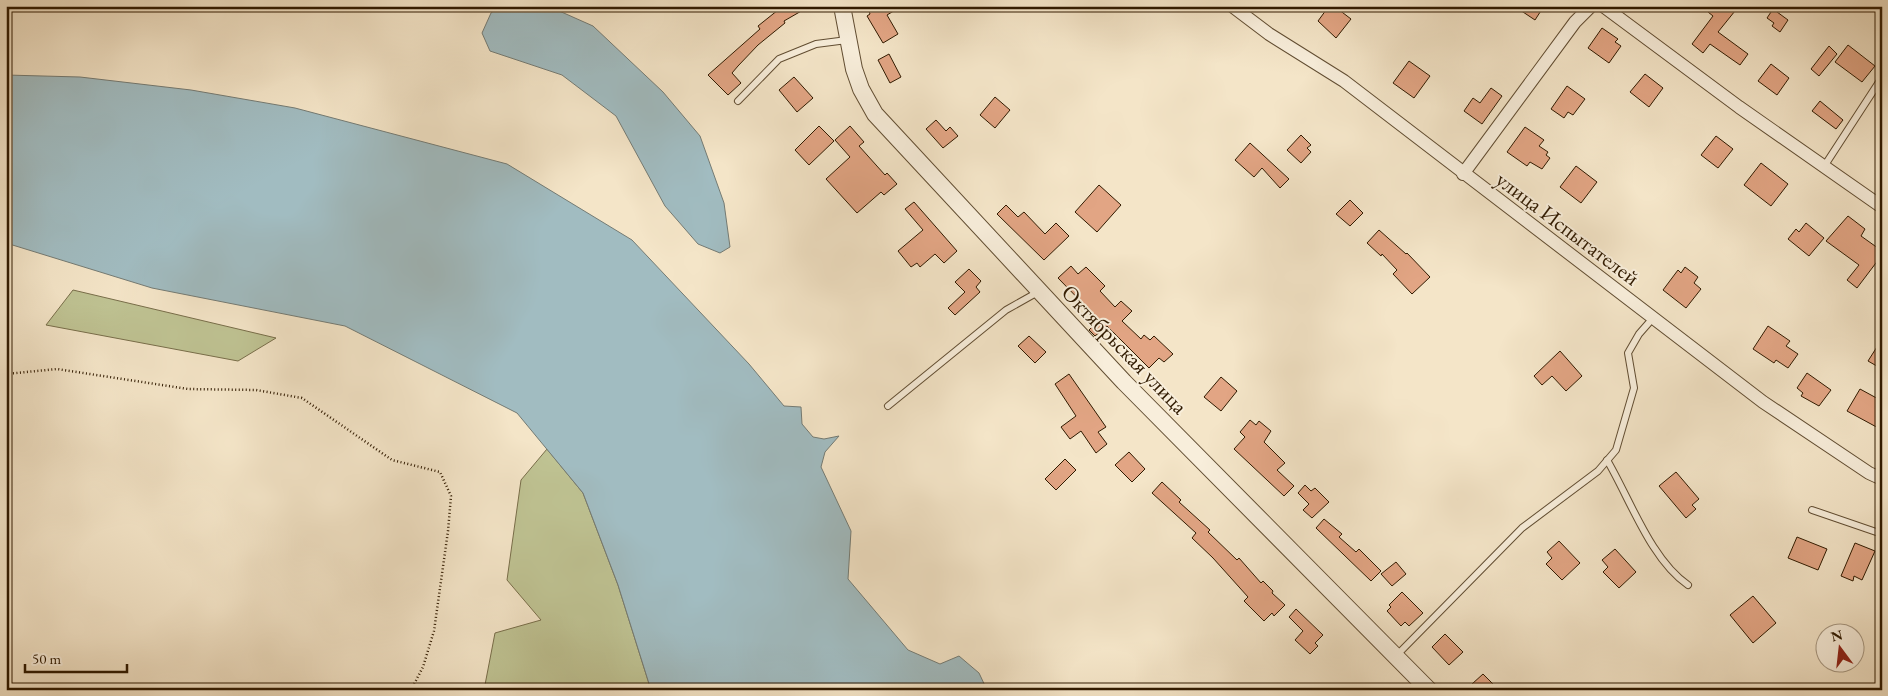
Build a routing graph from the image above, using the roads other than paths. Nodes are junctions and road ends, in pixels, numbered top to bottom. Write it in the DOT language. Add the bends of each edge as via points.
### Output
graph roads {
  1 [pos="842,6"];
  2 [pos="1232,6"];
  3 [pos="1591,6"];
  4 [pos="1604,6"];
  5 [pos="848,40"];
  6 [pos="1881,80"];
  7 [pos="738,101"];
  8 [pos="1824,165"];
  9 [pos="1463,174"];
  10 [pos="1882,207"];
  11 [pos="1038,292"];
  12 [pos="1653,318"];
  13 [pos="888,406"];
  14 [pos="1607,460"];
  15 [pos="1882,479"];
  16 [pos="1812,510"];
  17 [pos="1882,534"];
  18 [pos="1688,585"];
  19 [pos="1396,656"];
  20 [pos="1427,689"];
  1 -- 5 [label="street, Октябрьская улица"];
  2 -- 9 [label="street, улица Испытателей" via="1344,81"];
  3 -- 9 [label="street" via="1575,22"];
  4 -- 8 [label="street" via="1739,107"];
  5 -- 7 [label="lane" via="816,44 778,59"];
  5 -- 11 [label="street, Октябрьская улица" via="861,89 875,114"];
  6 -- 8 [label="lane"];
  8 -- 10 [label="street"];
  9 -- 12 [label="street, улица Испытателей"];
  11 -- 13 [label="lane" via="1006,310"];
  11 -- 19 [label="street, Октябрьская улица"];
  12 -- 14 [label="lane" via="1628,353 1634,388 1616,450"];
  12 -- 15 [label="street, улица Испытателей" via="1763,402 1868,473"];
  14 -- 18 [label="lane" via="1647,535 1675,576"];
  14 -- 19 [label="lane" via="1522,528"];
  16 -- 17 [label="lane"];
  19 -- 20 [label="street, Октябрьская улица"];
}
